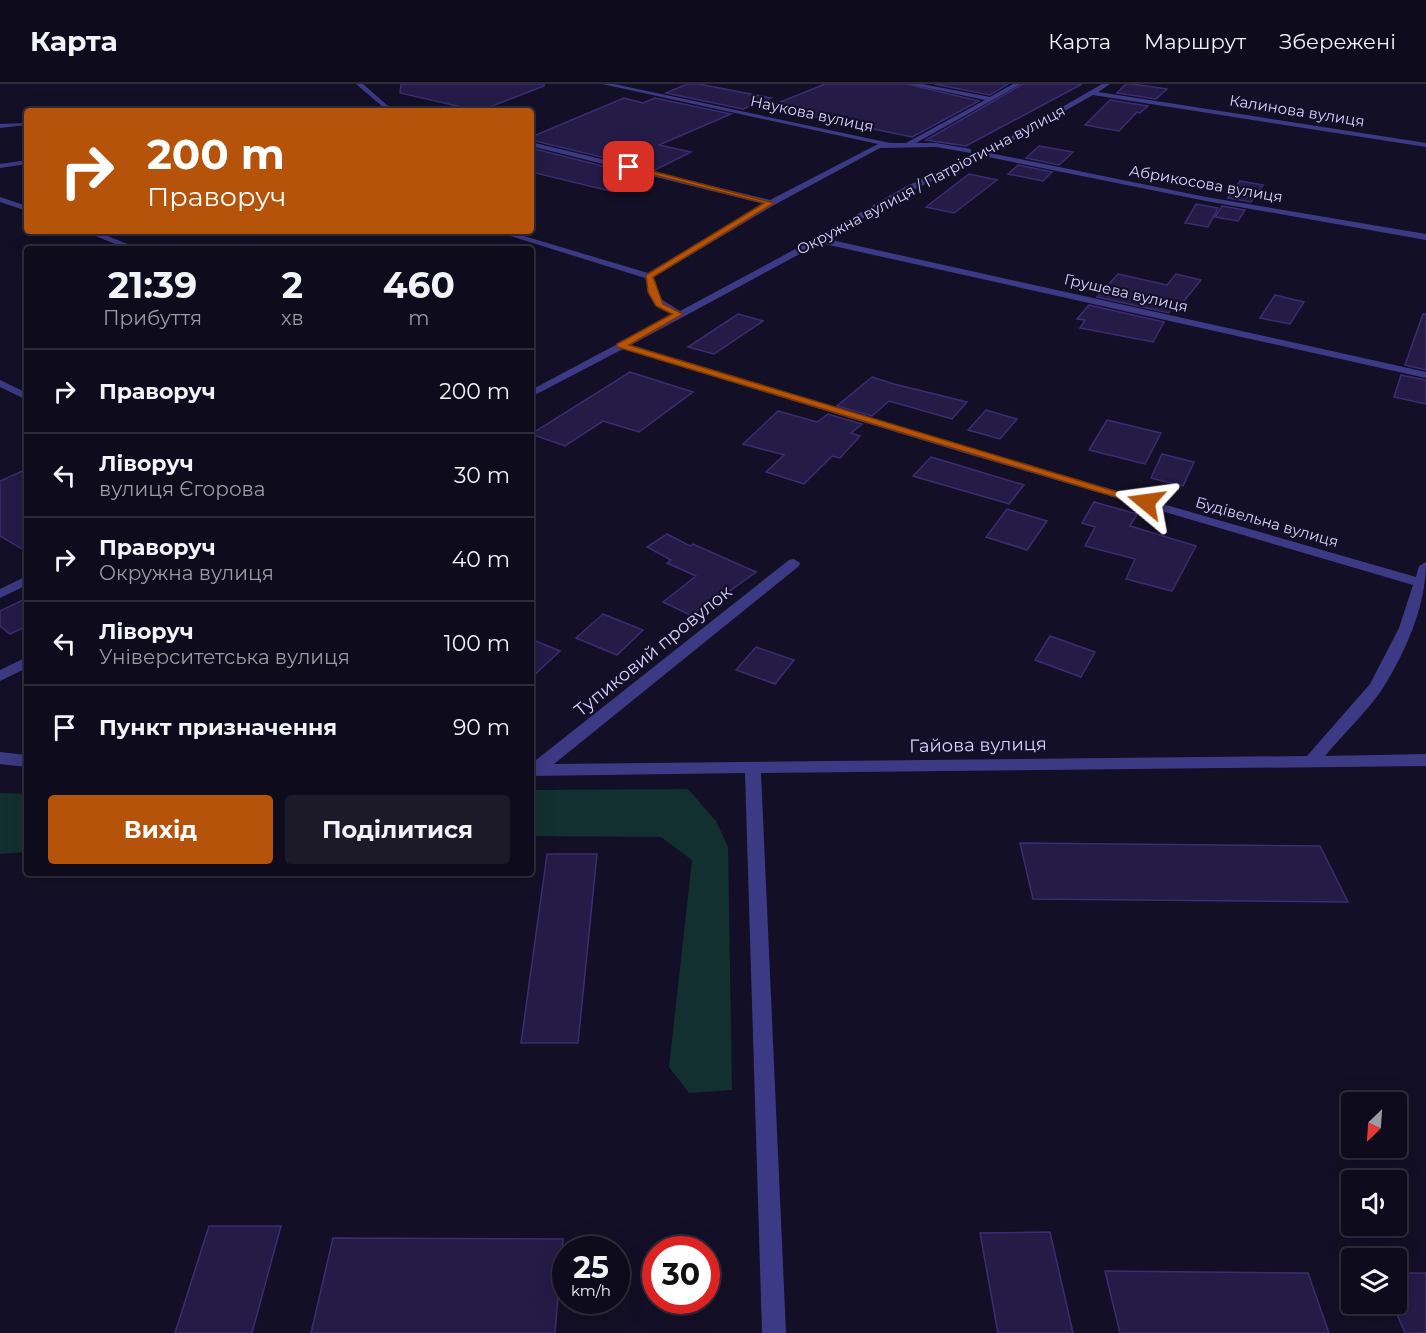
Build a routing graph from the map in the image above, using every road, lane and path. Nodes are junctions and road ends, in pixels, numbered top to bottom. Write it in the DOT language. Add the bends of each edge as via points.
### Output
graph roads {
  1 [pos="359,84"];
  2 [pos="605,84"];
  3 [pos="912,84"];
  4 [pos="1018,84"];
  5 [pos="1107,84"];
  6 [pos="1092,93"];
  7 [pos="991,99"];
  8 [pos="391,108"];
  9 [pos="23,125"];
  10 [pos="0,126"];
  11 [pos="534,145"];
  12 [pos="908,145"];
  13 [pos="1426,145"];
  14 [pos="968,151"];
  15 [pos="982,154"];
  16 [pos="24,162"];
  17 [pos="0,166"];
  18 [pos="0,198"];
  19 [pos="771,203"];
  20 [pos="24,207"];
  21 [pos="95,234"];
  22 [pos="508,234"];
  23 [pos="1426,237"];
  24 [pos="819,240"];
  25 [pos="128,246"];
  26 [pos="649,276"];
  27 [pos="679,314"];
  28 [pos="621,345"];
  29 [pos="1426,375"];
  30 [pos="0,383"];
  31 [pos="534,392"];
  32 [pos="24,395"];
  33 [pos="794,562"];
  34 [pos="1426,566"];
  35 [pos="24,581"];
  36 [pos="1422,583"];
  37 [pos="0,594"];
  38 [pos="24,664"];
  39 [pos="0,676"];
  40 [pos="0,758"];
  41 [pos="1426,760"];
  42 [pos="24,761"];
  43 [pos="1311,761"];
  44 [pos="753,767"];
  45 [pos="534,769"];
  46 [pos="534,770"];
  47 [pos="774,1333"];
  1 -- 8 [label="street"];
  2 -- 12 [label="street, Наукова вулиця" via="876,142"];
  3 -- 7 [label="street"];
  4 -- 7 [label="street"];
  5 -- 6 [label="street, Окружна вулиця / Патріотична вулиця"];
  6 -- 13 [label="street, Калинова вулиця"];
  6 -- 15 [label="street, Окружна вулиця / Патріотична вулиця"];
  7 -- 12 [label="street"];
  9 -- 10 [label="lane"];
  11 -- 19 [label="street"];
  12 -- 14 [label="street"];
  12 -- 19 [label="street" via="879,146"];
  15 -- 23 [label="street, Абрикосова вулиця" via="1206,199"];
  15 -- 24 [label="street, Окружна вулиця / Патріотична вулиця" via="906,190"];
  16 -- 17 [label="street"];
  18 -- 20 [label="street"];
  19 -- 26 [label="street"];
  21 -- 25 [label="street"];
  22 -- 26 [label="street"];
  24 -- 27 [label="street, Окружна вулиця / Патріотична вулиця"];
  24 -- 29 [label="street, Грушева вулиця"];
  26 -- 27 [label="street" via="660,306"];
  27 -- 28 [label="street, Окружна вулиця / Патріотична вулиця"];
  28 -- 31 [label="street, Окружна вулиця / Патріотична вулиця"];
  28 -- 36 [label="street, Будівельна вулиця"];
  30 -- 32 [label="street"];
  33 -- 45 [label="street, Тупиковий провулок"];
  34 -- 36 [label="street"];
  35 -- 37 [label="lane"];
  36 -- 43 [label="street" via="1406,628 1376,687"];
  38 -- 39 [label="street"];
  40 -- 42 [label="street"];
  41 -- 43 [label="street, Гайова вулиця"];
  43 -- 44 [label="street, Гайова вулиця"];
  44 -- 46 [label="street, Гайова вулиця"];
  44 -- 47 [label="street"];
}
